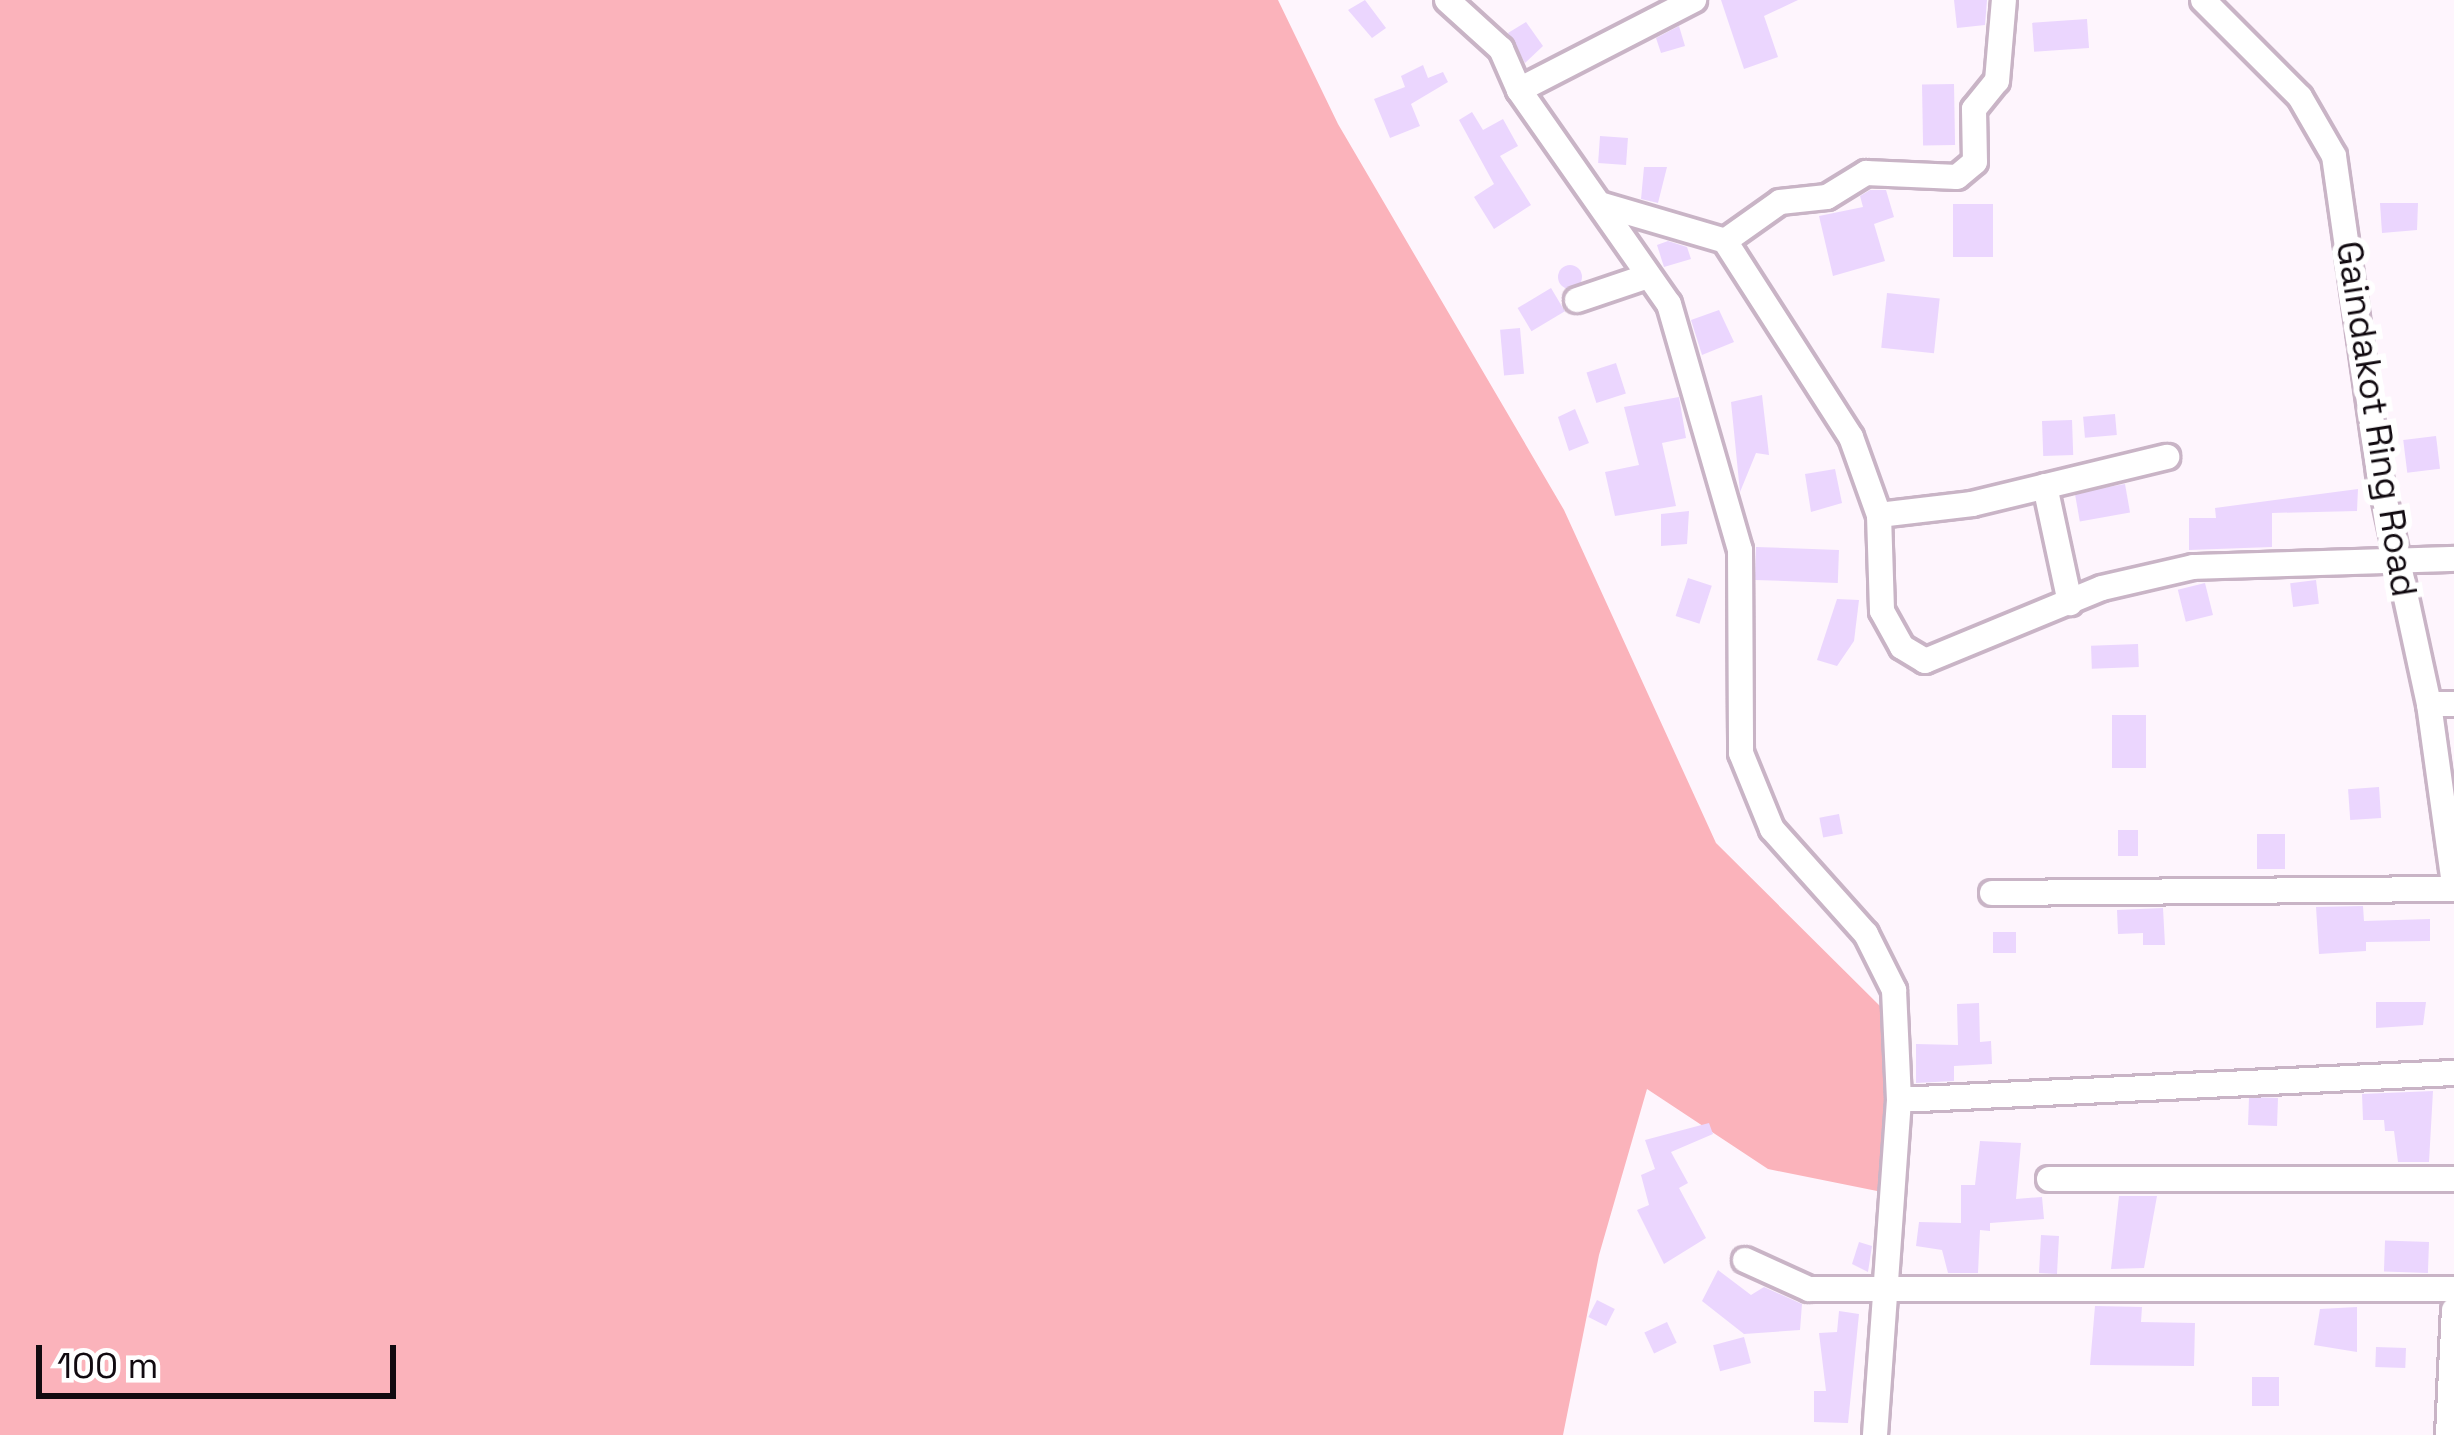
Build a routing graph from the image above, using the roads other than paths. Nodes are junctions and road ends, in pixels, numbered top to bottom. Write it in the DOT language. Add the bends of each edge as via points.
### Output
graph roads {
  1 [pos="1447,0"];
  2 [pos="1694,0"];
  3 [pos="2004,0"];
  4 [pos="2203,0"];
  5 [pos="1519,90"];
  6 [pos="1603,205"];
  7 [pos="1725,241"];
  8 [pos="1648,276"];
  9 [pos="1577,300"];
  10 [pos="2167,458"];
  11 [pos="2045,486"];
  12 [pos="1879,515"];
  13 [pos="2454,559"];
  14 [pos="2396,561"];
  15 [pos="2070,603"];
  16 [pos="2441,704"];
  17 [pos="2454,882"];
  18 [pos="1992,893"];
  19 [pos="2454,1073"];
  20 [pos="1899,1100"];
  21 [pos="2049,1179"];
  22 [pos="2454,1179"];
  23 [pos="1745,1260"];
  24 [pos="2454,1289"];
  25 [pos="1882,1290"];
  26 [pos="2454,1310"];
  27 [pos="1875,1435"];
  28 [pos="2448,1435"];
  1 -- 5 [label="street" via="1501,50"];
  2 -- 5 [label="street"];
  3 -- 7 [label="street" via="1997,81 1974,109 1975,162 1957,177 1866,173 1827,197 1780,202"];
  4 -- 14 [label="street, Gaindakot Ring Road" via="2300,97 2334,156"];
  5 -- 6 [label="street"];
  6 -- 7 [label="street"];
  6 -- 8 [label="street"];
  7 -- 12 [label="street" via="1850,436"];
  8 -- 9 [label="street"];
  8 -- 20 [label="street" via="1682,333 1740,550 1741,753 1772,829 1866,934 1894,990"];
  10 -- 11 [label="street"];
  11 -- 12 [label="street"];
  11 -- 15 [label="street"];
  12 -- 15 [label="street" via="1882,610 1902,647 1925,661"];
  13 -- 14 [label="street"];
  14 -- 15 [label="street" via="2193,567"];
  14 -- 16 [label="street, Gaindakot Ring Road"];
  16 -- 17 [label="street, Gaindakot Ring Road"];
  17 -- 18 [label="street"];
  19 -- 20 [label="street"];
  20 -- 25 [label="street"];
  21 -- 22 [label="street"];
  23 -- 25 [label="street" via="1809,1289"];
  24 -- 25 [label="street"];
  25 -- 27 [label="street"];
  26 -- 28 [label="street"];
}
